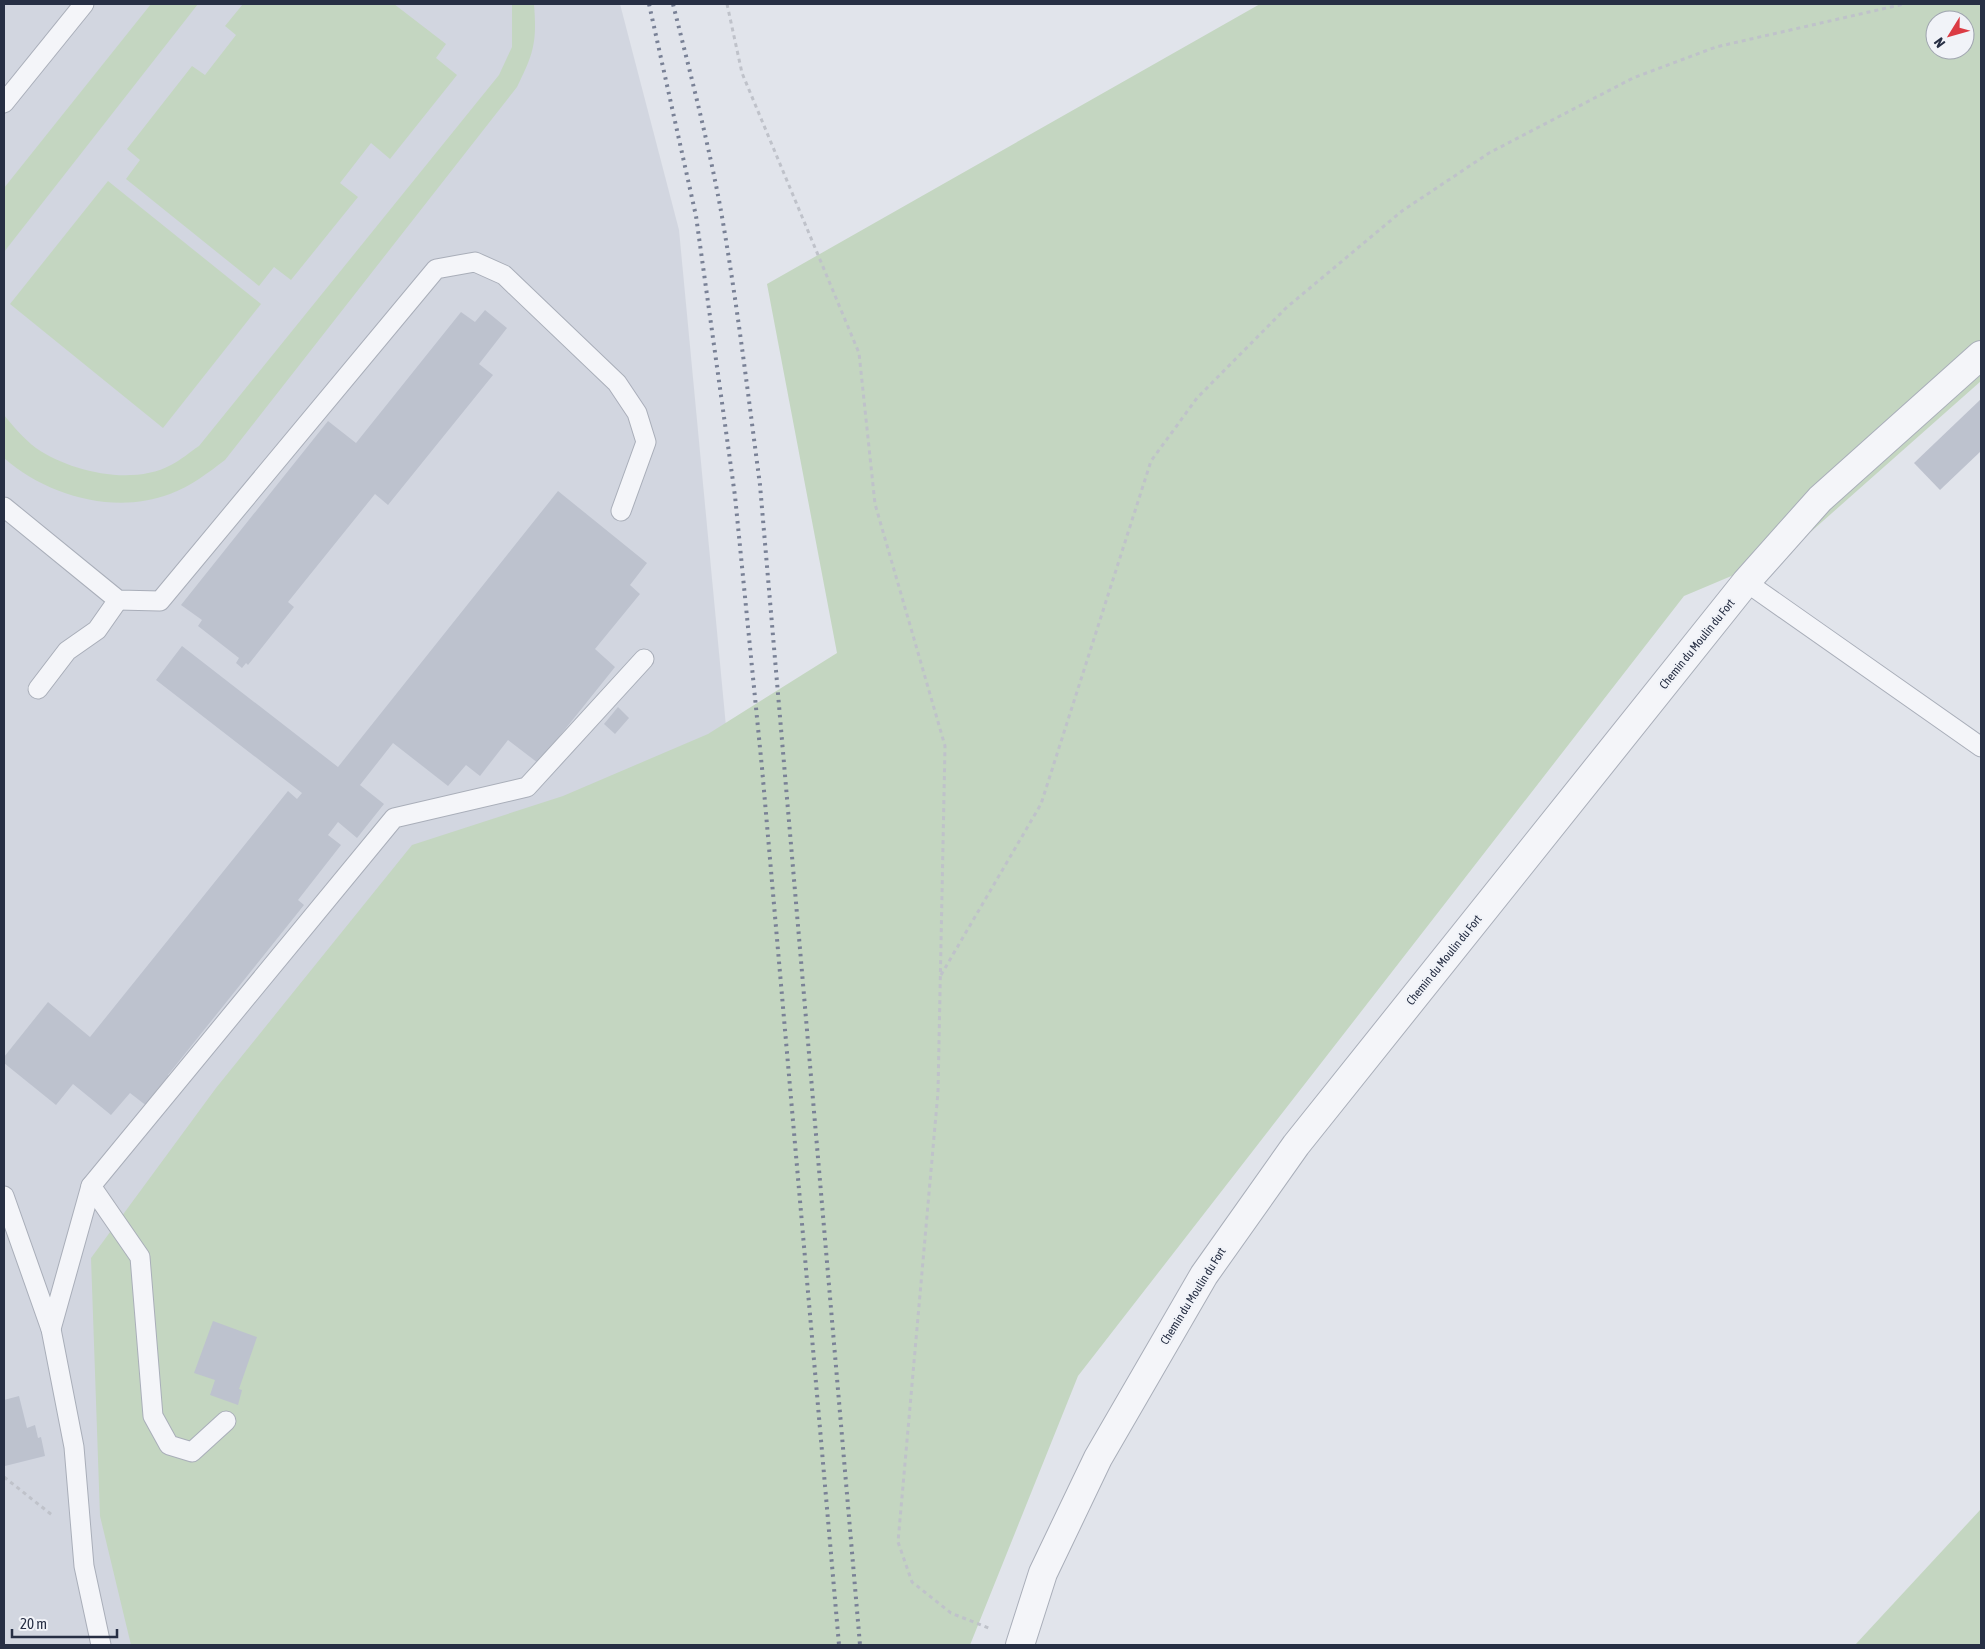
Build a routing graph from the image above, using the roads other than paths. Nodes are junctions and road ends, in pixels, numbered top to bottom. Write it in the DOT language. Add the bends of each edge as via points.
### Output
graph roads {
  1 [pos="84,4"];
  2 [pos="4,103"];
  3 [pos="1981,355"];
  4 [pos="4,507"];
  5 [pos="621,511"];
  6 [pos="1746,582"];
  7 [pos="118,600"];
  8 [pos="644,659"];
  9 [pos="38,689"];
  10 [pos="1981,747"];
  11 [pos="90,1186"];
  12 [pos="4,1196"];
  13 [pos="51,1329"];
  14 [pos="226,1421"];
  15 [pos="1020,1643"];
  16 [pos="100,1645"];
  1 -- 2 [label="lane"];
  3 -- 6 [label="street, Chemin du Moulin du Fort" via="1820,499"];
  4 -- 7 [label="lane"];
  5 -- 7 [label="lane" via="646,442 637,413 617,383 504,275 475,262 436,269 160,601"];
  6 -- 10 [label="lane"];
  6 -- 15 [label="street, Chemin du Moulin du Fort" via="1296,1145 1204,1275 1098,1458 1043,1573"];
  7 -- 9 [label="lane" via="97,630 67,651"];
  8 -- 11 [label="lane" via="527,787 394,818"];
  11 -- 13 [label="lane"];
  11 -- 14 [label="lane" via="140,1257 153,1416 169,1445 192,1452"];
  12 -- 13 [label="lane"];
  13 -- 16 [label="lane" via="74,1447 84,1566"];
}
